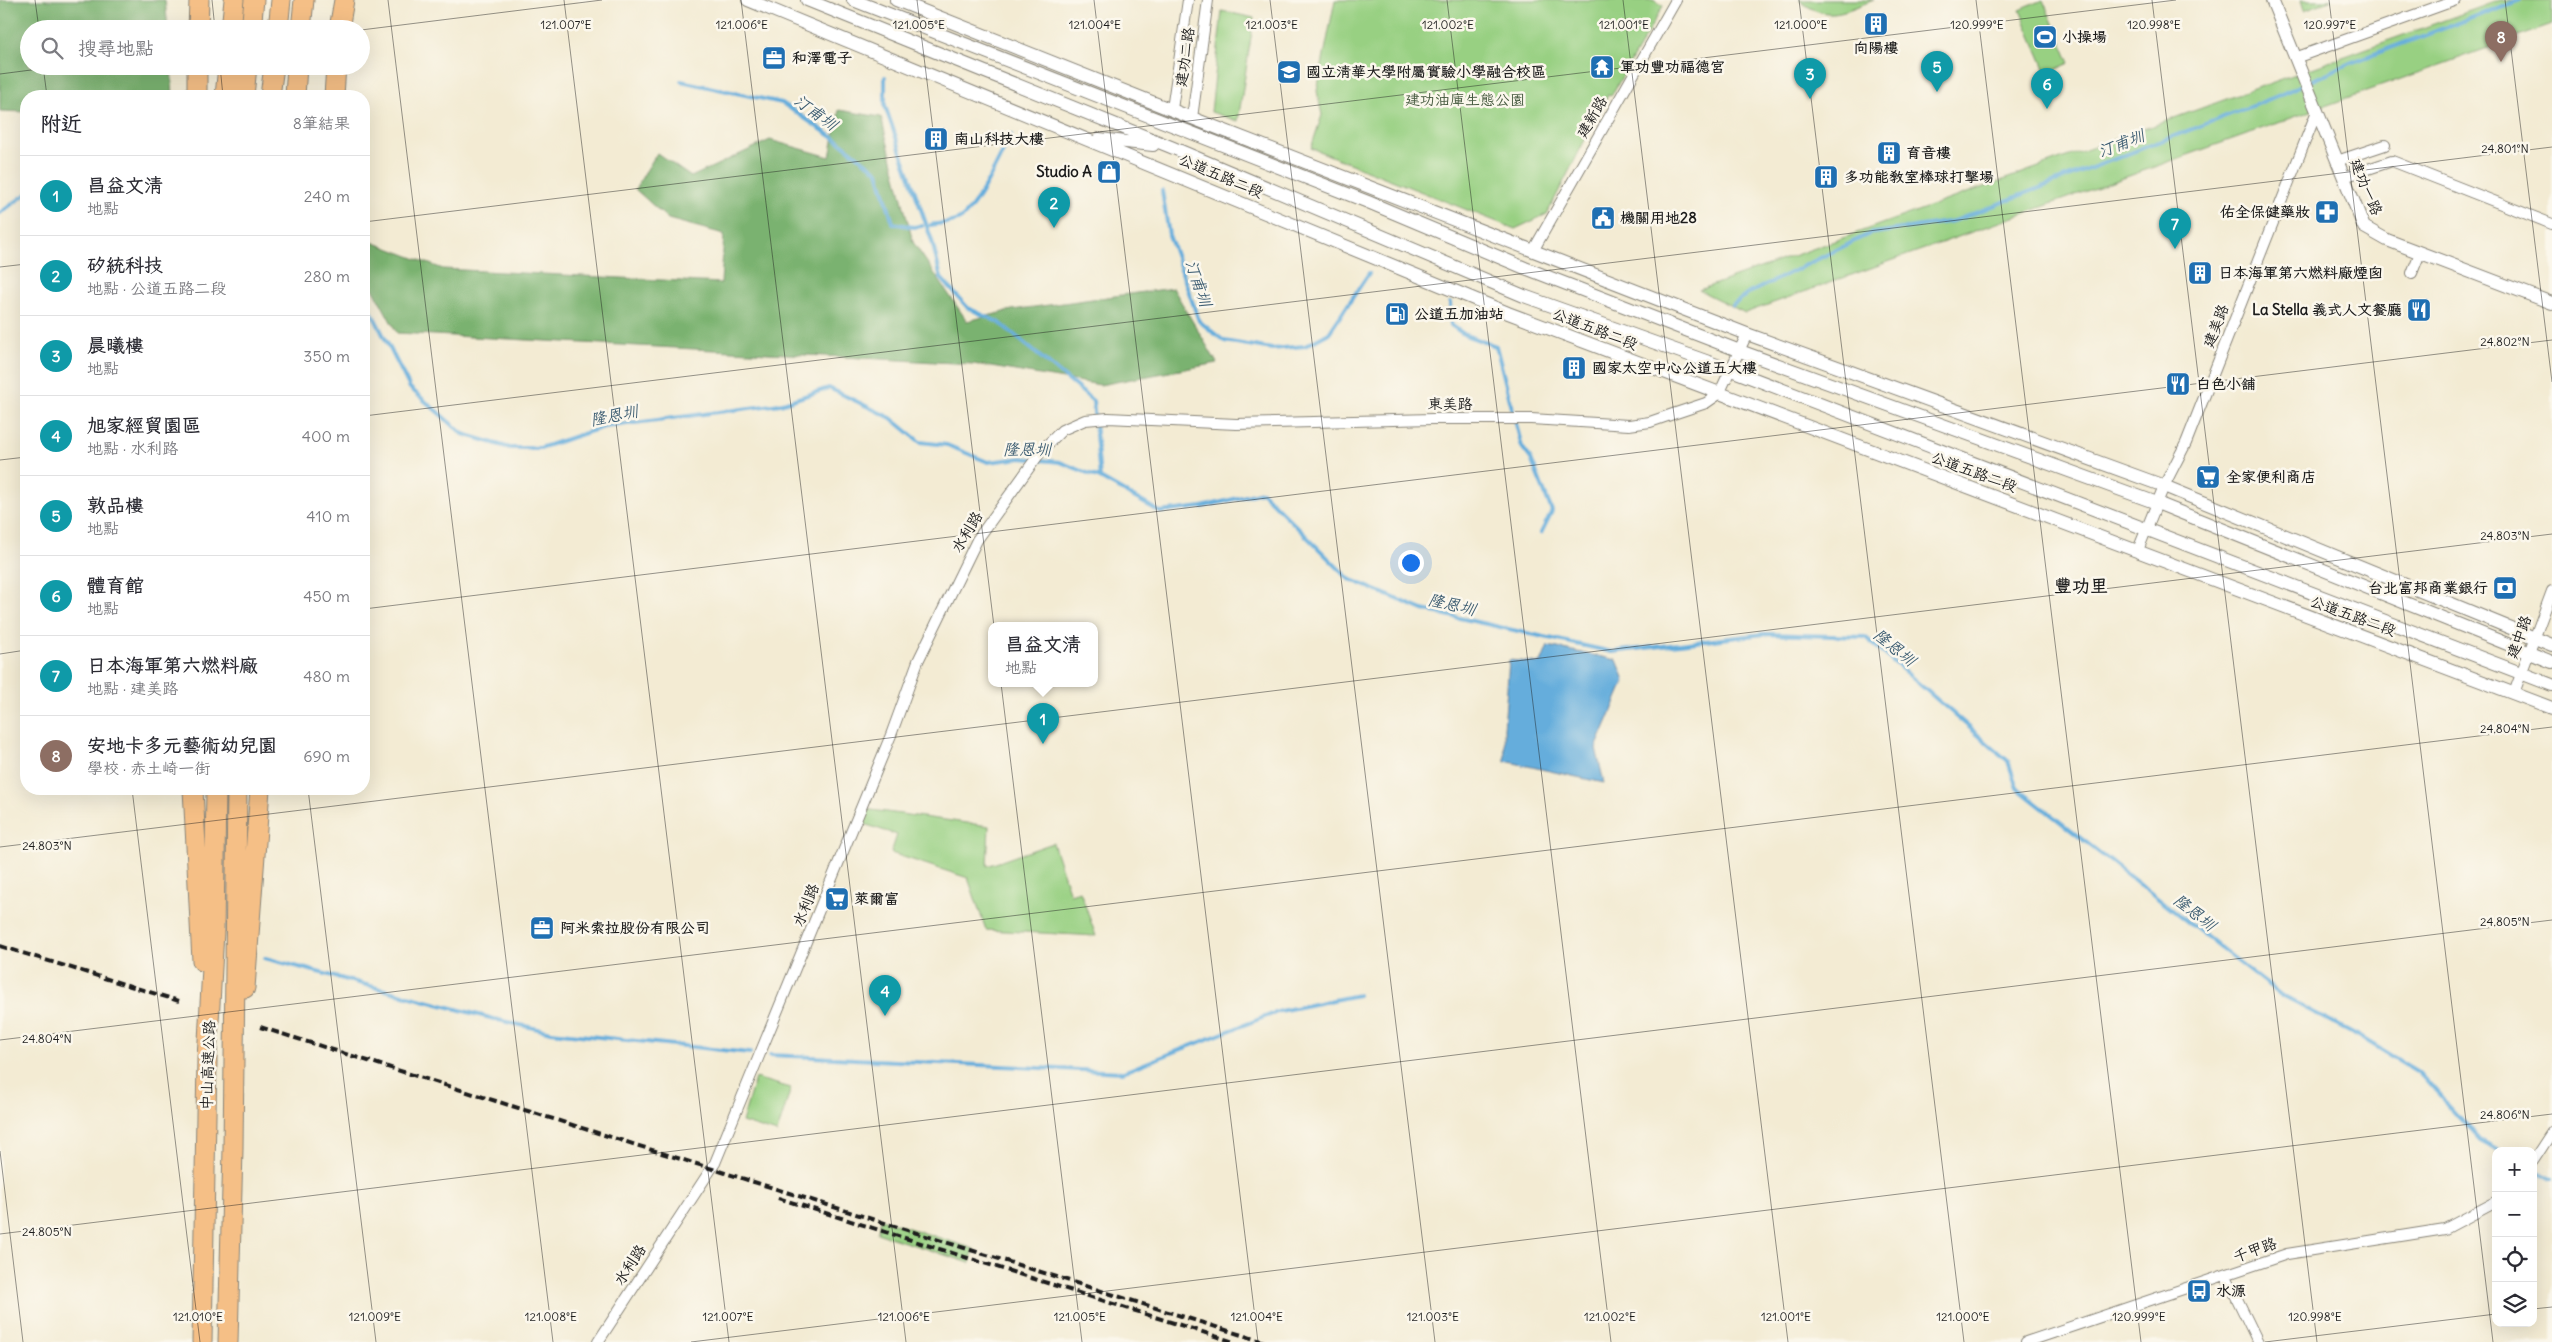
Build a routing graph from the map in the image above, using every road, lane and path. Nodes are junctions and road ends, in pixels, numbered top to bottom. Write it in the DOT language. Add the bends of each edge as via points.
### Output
graph roads {
  1 [pos="234,0"];
  2 [pos="254,0"];
  3 [pos="281,0"];
  4 [pos="304,0"];
  5 [pos="748,0"];
  6 [pos="807,0"];
  7 [pos="853,0"];
  8 [pos="896,0"];
  9 [pos="1188,0"];
  10 [pos="1208,0"];
  11 [pos="1676,0"];
  12 [pos="2272,0"];
  13 [pos="2456,0"];
  14 [pos="198,2"];
  15 [pos="341,3"];
  16 [pos="198,20"];
  17 [pos="232,20"];
  18 [pos="252,20"];
  19 [pos="279,20"];
  20 [pos="302,20"];
  21 [pos="340,20"];
  22 [pos="2295,58"];
  23 [pos="197,75"];
  24 [pos="227,75"];
  25 [pos="246,75"];
  26 [pos="273,75"];
  27 [pos="296,75"];
  28 [pos="335,75"];
  29 [pos="197,90"];
  30 [pos="226,90"];
  31 [pos="245,90"];
  32 [pos="271,90"];
  33 [pos="295,90"];
  34 [pos="334,90"];
  35 [pos="2315,107"];
  36 [pos="1172,109"];
  37 [pos="1192,118"];
  38 [pos="1084,137"];
  39 [pos="2386,145"];
  40 [pos="1171,147"];
  41 [pos="2337,161"];
  42 [pos="2344,178"];
  43 [pos="2552,224"];
  44 [pos="1534,249"];
  45 [pos="2420,253"];
  46 [pos="2412,273"];
  47 [pos="2552,303"];
  48 [pos="1747,334"];
  49 [pos="1740,351"];
  50 [pos="1731,370"];
  51 [pos="1719,394"];
  52 [pos="1042,450"];
  53 [pos="2164,486"];
  54 [pos="2157,503"];
  55 [pos="2146,529"];
  56 [pos="2138,550"];
  57 [pos="2552,591"];
  58 [pos="2534,638"];
  59 [pos="2552,645"];
  60 [pos="2529,653"];
  61 [pos="2552,662"];
  62 [pos="2522,673"];
  63 [pos="2552,685"];
  64 [pos="2514,693"];
  65 [pos="2552,708"];
  66 [pos="193,795"];
  67 [pos="216,795"];
  68 [pos="237,795"];
  69 [pos="260,795"];
  70 [pos="207,1059"];
  71 [pos="2552,1132"];
  72 [pos="233,1149"];
  73 [pos="2537,1156"];
  74 [pos="2492,1204"];
  75 [pos="2226,1276"];
  76 [pos="202,1342"];
  77 [pos="228,1342"];
  78 [pos="598,1342"];
  79 [pos="2026,1342"];
  80 [pos="2258,1342"];
  1 -- 17 [label="highway"];
  2 -- 18 [label="highway"];
  3 -- 19 [label="highway"];
  4 -- 20 [label="highway"];
  5 -- 38 [label="street, 公道五路二段"];
  6 -- 40 [label="street, 公道五路二段"];
  7 -- 49 [label="street, 公道五路二段"];
  8 -- 36 [label="street"];
  9 -- 36 [label="street, 建功二路"];
  10 -- 37 [label="street, 建功二路"];
  11 -- 44 [label="street, 建新路"];
  12 -- 22 [label="street, 建功一路"];
  13 -- 22 [label="street"];
  14 -- 16 [label="highway"];
  15 -- 21 [label="highway"];
  22 -- 35 [label="street, 建功一路"];
  23 -- 29 [label="highway"];
  24 -- 30 [label="highway"];
  25 -- 31 [label="highway"];
  26 -- 32 [label="highway"];
  27 -- 33 [label="highway"];
  28 -- 34 [label="highway"];
  35 -- 41 [label="street, 建功一路"];
  35 -- 53 [label="street, 建美路" via="2186,444"];
  36 -- 37 [label="street"];
  37 -- 44 [label="street"];
  38 -- 40 [label="street"];
  38 -- 51 [label="street, 公道五路二段" via="1508,313"];
  39 -- 41 [label="street"];
  40 -- 50 [label="street, 公道五路二段" via="1524,296"];
  41 -- 42 [label="street, 建功一路"];
  42 -- 43 [label="street" via="2392,161"];
  42 -- 45 [label="street, 建功一路" via="2364,227"];
  44 -- 48 [label="street"];
  45 -- 46 [label="street"];
  45 -- 47 [label="street, 建功一路"];
  48 -- 49 [label="street"];
  48 -- 53 [label="street"];
  49 -- 50 [label="street"];
  49 -- 54 [label="street, 公道五路二段"];
  50 -- 51 [label="street"];
  50 -- 55 [label="street, 公道五路二段"];
  51 -- 52 [label="street, 東美路" via="1706,402 1650,422 1629,425 1515,419 1236,424 1108,418 1085,420 1062,430"];
  51 -- 56 [label="street, 公道五路二段"];
  52 -- 78 [label="street, 水利路" via="977,540 918,661 891,735 715,1163"];
  53 -- 54 [label="street, 建美路"];
  53 -- 58 [label="street"];
  54 -- 55 [label="street, 建美路"];
  54 -- 60 [label="street, 公道五路二段"];
  55 -- 56 [label="street, 建美路"];
  55 -- 62 [label="street, 公道五路二段"];
  56 -- 64 [label="street, 公道五路二段"];
  57 -- 58 [label="street, 建中路"];
  58 -- 59 [label="street"];
  58 -- 60 [label="street, 建中路"];
  60 -- 61 [label="street, 公道五路二段"];
  60 -- 62 [label="street, 建中路"];
  62 -- 63 [label="street, 公道五路二段"];
  62 -- 64 [label="street, 建中路"];
  64 -- 65 [label="street, 公道五路二段"];
  66 -- 70 [label="highway"];
  67 -- 70 [label="highway, 中山高速公路" via="214,931"];
  68 -- 72 [label="highway, 中山高速公路"];
  69 -- 72 [label="highway"];
  70 -- 76 [label="highway, 中山高速公路"];
  71 -- 73 [label="street"];
  72 -- 77 [label="highway, 中山高速公路"];
  74 -- 75 [label="street, 千甲路" via="2445,1229 2287,1254"];
  75 -- 79 [label="street, 千甲路"];
  75 -- 80 [label="street"];
}
